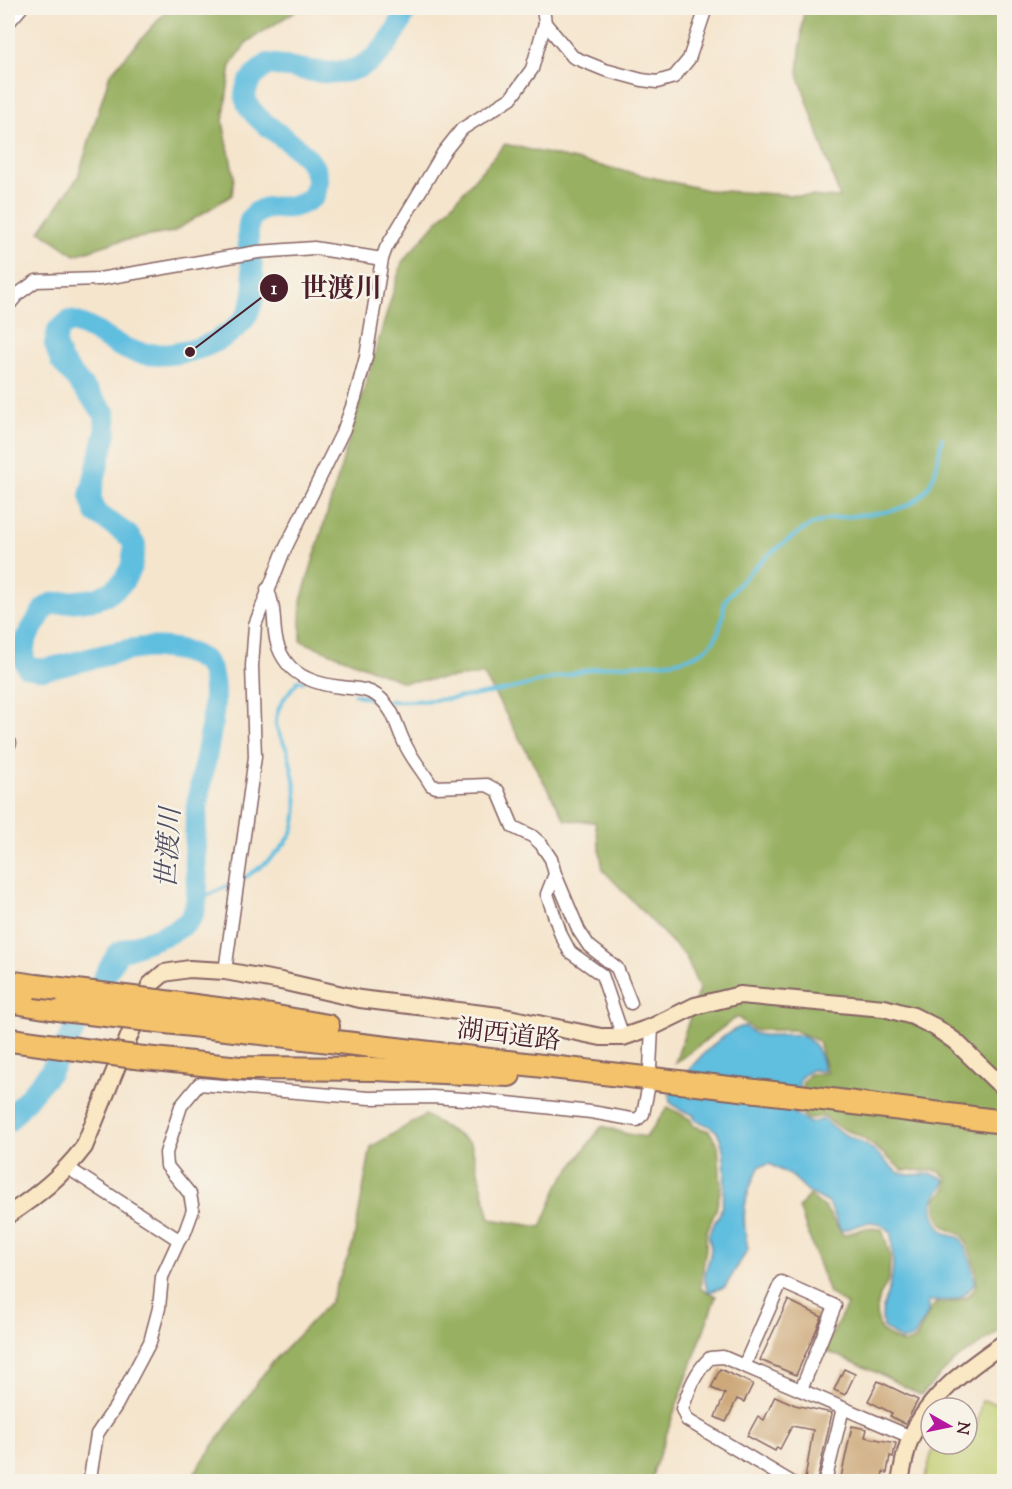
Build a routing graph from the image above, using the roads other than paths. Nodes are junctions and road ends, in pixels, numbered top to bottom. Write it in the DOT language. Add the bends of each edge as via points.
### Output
graph roads {
  1 [pos="21,8"];
  2 [pos="543,8"];
  3 [pos="706,8"];
  4 [pos="8,23"];
  5 [pos="545,23"];
  6 [pos="382,259"];
  7 [pos="8,306"];
  8 [pos="267,589"];
  9 [pos="555,874"];
  10 [pos="225,971"];
  11 [pos="8,982"];
  12 [pos="8,1002"];
  13 [pos="631,1003"];
  14 [pos="153,1010"];
  15 [pos="652,1027"];
  16 [pos="623,1037"];
  17 [pos="9,1040"];
  18 [pos="646,1079"];
  19 [pos="1005,1087"];
  20 [pos="1005,1122"];
  21 [pos="68,1168"];
  22 [pos="8,1215"];
  23 [pos="179,1239"];
  24 [pos="1005,1343"];
  25 [pos="744,1366"];
  26 [pos="801,1390"];
  27 [pos="843,1408"];
  28 [pos="911,1437"];
  29 [pos="88,1482"];
  30 [pos="791,1482"];
  31 [pos="825,1482"];
  32 [pos="900,1482"];
  1 -- 4 [label="street"];
  2 -- 5 [label="street"];
  3 -- 5 [label="street" via="690,59 674,77 657,82 605,70 573,57"];
  5 -- 6 [label="street" via="532,69 511,98 462,129 443,153"];
  6 -- 7 [label="street" via="314,248 258,252 99,279 36,281"];
  6 -- 8 [label="street" via="355,398"];
  8 -- 9 [label="street" via="273,600 277,646 289,666 308,679 365,690 379,697 394,714 404,742 431,785 487,785 498,791 513,827 541,844"];
  8 -- 10 [label="street" via="255,625 255,757"];
  9 -- 13 [label="street" via="579,931 589,946 617,968"];
  9 -- 16 [label="street" via="547,894 561,935 570,952 602,975"];
  10 -- 16 [label="street" via="360,999 500,1016 601,1037"];
  10 -- 21 [label="street" via="189,969 164,973 150,985 84,1147"];
  11 -- 14 [label="highway, bridge"];
  12 -- 14 [label="highway, bridge" via="63,1010"];
  14 -- 18 [label="highway, 湖西道路" via="271,1016 347,1030 374,1046"];
  15 -- 16 [label="street"];
  15 -- 18 [label="street"];
  15 -- 19 [label="street" via="695,1006 740,995 884,1008 935,1027"];
  17 -- 18 [label="highway, bridge" via="240,1068"];
  18 -- 20 [label="highway, 湖西道路"];
  18 -- 23 [label="street" via="643,1114 637,1120 479,1100 369,1098 199,1084 181,1106 166,1153 167,1166 190,1194 193,1210"];
  21 -- 22 [label="street"];
  21 -- 23 [label="street"];
  23 -- 29 [label="street" via="162,1277 150,1342 97,1434"];
  24 -- 28 [label="street" via="952,1380"];
  25 -- 26 [label="street"];
  25 -- 26 [label="street" via="781,1282 835,1306"];
  25 -- 30 [label="street" via="723,1357 710,1358 699,1369 682,1409 687,1420"];
  26 -- 27 [label="street"];
  27 -- 28 [label="street"];
  27 -- 31 [label="street"];
  28 -- 32 [label="street"];
}
